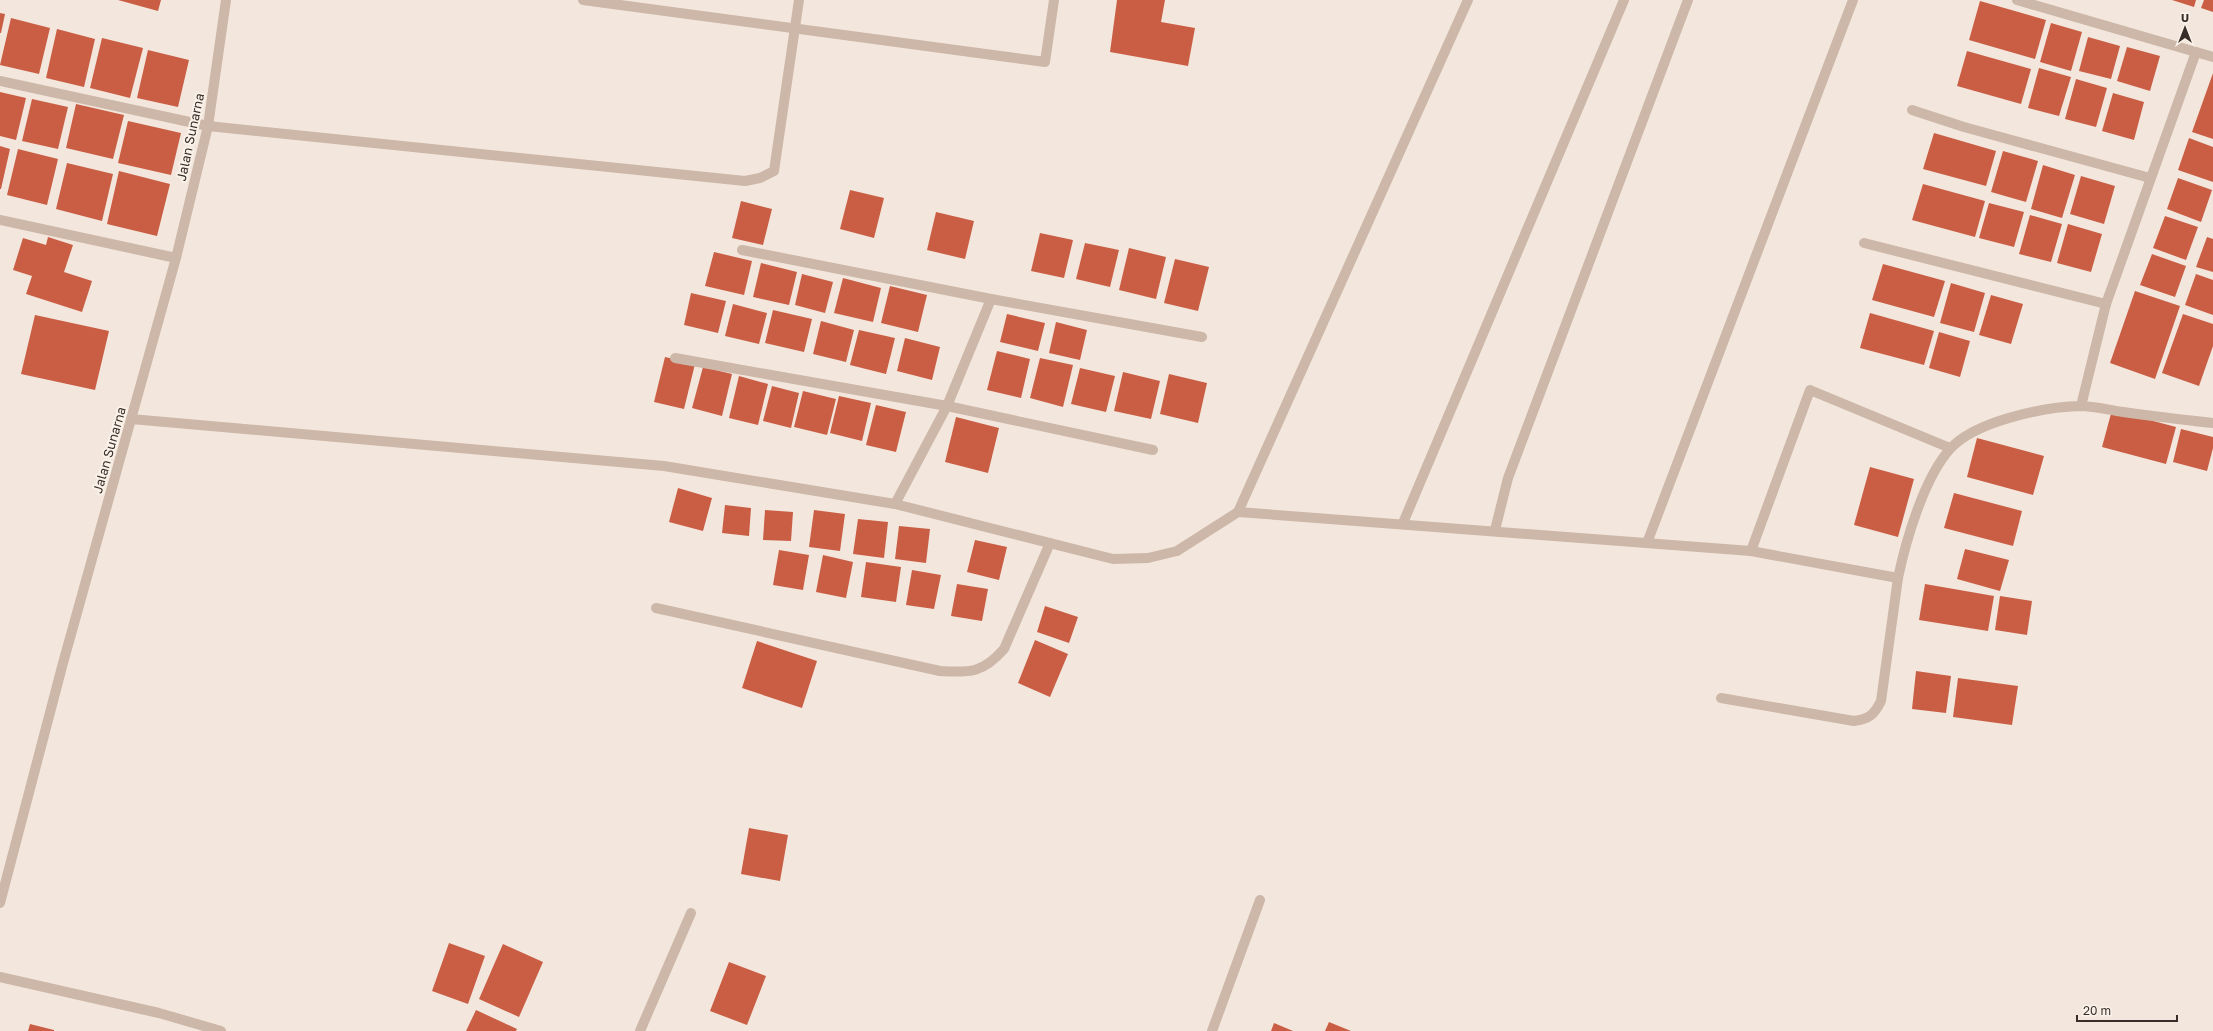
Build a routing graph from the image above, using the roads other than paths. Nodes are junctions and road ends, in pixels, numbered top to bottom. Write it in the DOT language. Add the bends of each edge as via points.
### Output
graph roads {
  1 [pos="226,0"];
  2 [pos="583,0"];
  3 [pos="799,0"];
  4 [pos="1054,0"];
  5 [pos="1468,0"];
  6 [pos="1624,0"];
  7 [pos="1688,0"];
  8 [pos="1853,0"];
  9 [pos="2017,0"];
  10 [pos="795,28"];
  11 [pos="2196,52"];
  12 [pos="2213,57"];
  13 [pos="0,81"];
  14 [pos="1912,110"];
  15 [pos="208,126"];
  16 [pos="2150,178"];
  17 [pos="0,220"];
  18 [pos="1864,242"];
  19 [pos="742,250"];
  20 [pos="176,258"];
  21 [pos="991,299"];
  22 [pos="2106,304"];
  23 [pos="1202,337"];
  24 [pos="675,358"];
  25 [pos="947,406"];
  26 [pos="2081,406"];
  27 [pos="131,419"];
  28 [pos="2213,424"];
  29 [pos="1950,448"];
  30 [pos="1153,450"];
  31 [pos="895,504"];
  32 [pos="1238,512"];
  33 [pos="1403,523"];
  34 [pos="1495,530"];
  35 [pos="1050,543"];
  36 [pos="1648,543"];
  37 [pos="1751,550"];
  38 [pos="1898,578"];
  39 [pos="656,608"];
  40 [pos="1721,698"];
  41 [pos="1260,900"];
  42 [pos="0,903"];
  43 [pos="692,913"];
  44 [pos="0,977"];
  45 [pos="221,1031"];
  46 [pos="640,1031"];
  47 [pos="1212,1031"];
  1 -- 15 [label="street, Jalan Sunarna"];
  2 -- 10 [label="street"];
  3 -- 10 [label="street"];
  4 -- 10 [label="street" via="1045,62"];
  5 -- 32 [label="street"];
  6 -- 33 [label="street"];
  7 -- 34 [label="street" via="1508,478"];
  8 -- 36 [label="street"];
  9 -- 11 [label="street"];
  10 -- 15 [label="street" via="774,171 760,178 745,181"];
  11 -- 12 [label="street"];
  11 -- 16 [label="street"];
  13 -- 15 [label="street"];
  14 -- 16 [label="street" via="1964,127"];
  15 -- 20 [label="street, Jalan Sunarna"];
  16 -- 22 [label="street"];
  17 -- 20 [label="street"];
  18 -- 22 [label="street"];
  19 -- 21 [label="street"];
  20 -- 27 [label="street, Jalan Sunarna"];
  21 -- 23 [label="street"];
  21 -- 25 [label="street"];
  22 -- 26 [label="street"];
  24 -- 25 [label="street"];
  25 -- 30 [label="street"];
  25 -- 31 [label="street"];
  26 -- 28 [label="street"];
  26 -- 29 [label="street" via="2047,410 1988,425"];
  27 -- 31 [label="street" via="664,466"];
  27 -- 42 [label="street, Jalan Sunarna"];
  29 -- 37 [label="street" via="1810,390"];
  29 -- 38 [label="street" via="1938,464 1918,508"];
  31 -- 35 [label="street"];
  32 -- 33 [label="street"];
  32 -- 35 [label="street" via="1177,550 1148,558 1113,559"];
  33 -- 34 [label="street"];
  34 -- 36 [label="street"];
  35 -- 39 [label="street" via="1004,649 993,662 977,671 940,671"];
  36 -- 37 [label="street"];
  37 -- 38 [label="street"];
  38 -- 40 [label="street" via="1881,702 1875,714 1866,720 1854,721"];
  41 -- 47 [label="street"];
  43 -- 46 [label="street"];
  44 -- 45 [label="street" via="159,1013"];
}
